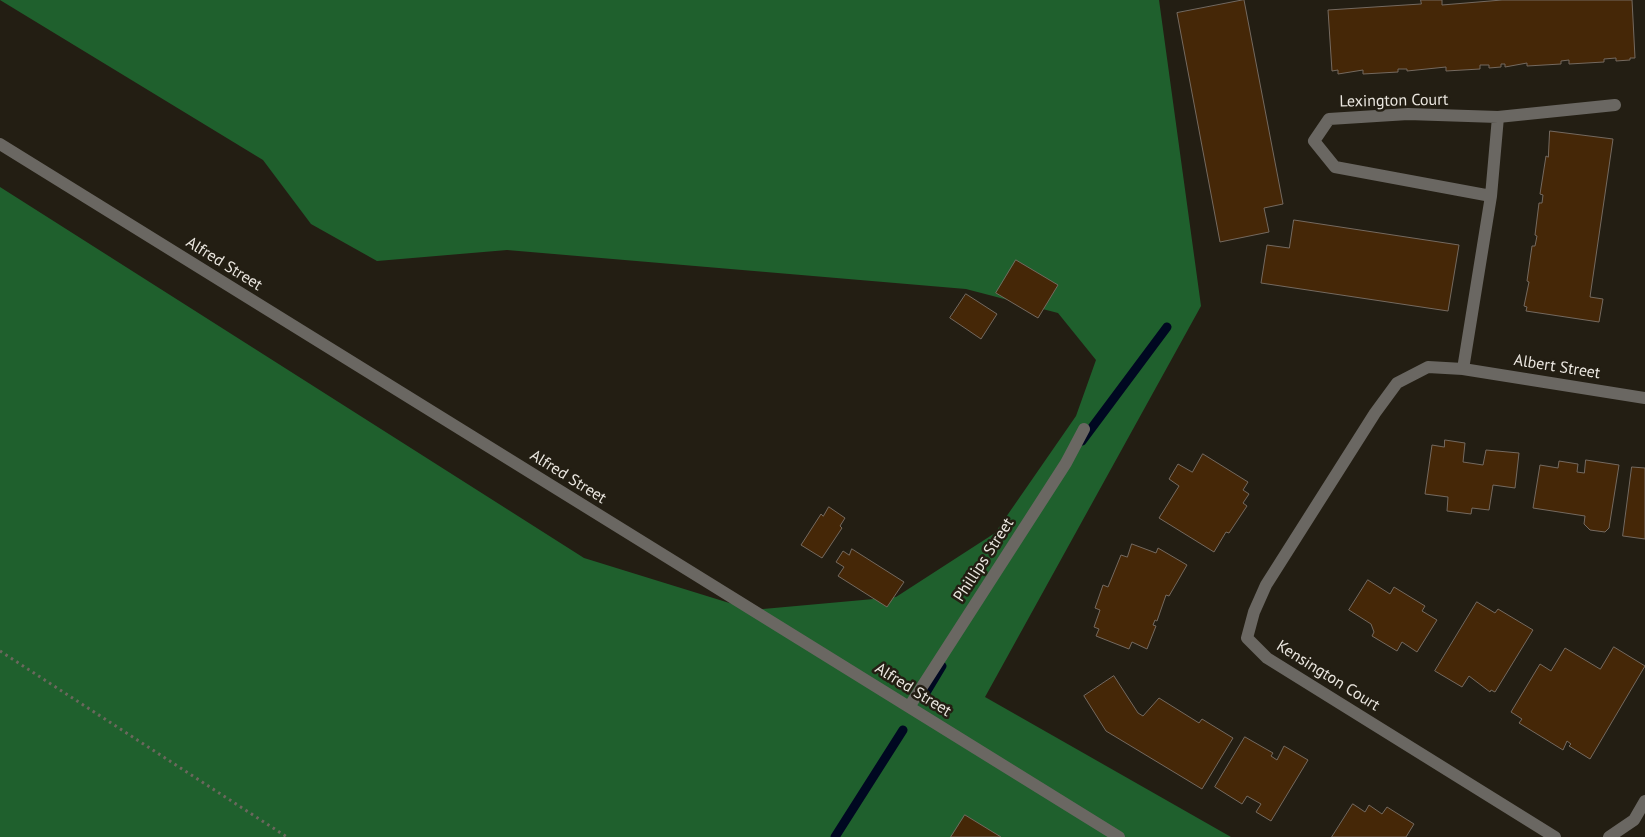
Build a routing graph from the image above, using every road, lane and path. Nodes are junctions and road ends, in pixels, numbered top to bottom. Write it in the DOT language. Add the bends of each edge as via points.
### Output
graph roads {
  1 [pos="1615,105"];
  2 [pos="1498,117"];
  3 [pos="0,144"];
  4 [pos="1491,196"];
  5 [pos="1463,369"];
  6 [pos="1645,398"];
  7 [pos="1084,429"];
  8 [pos="0,651"];
  9 [pos="908,706"];
  10 [pos="1645,801"];
  11 [pos="287,837"];
  12 [pos="1119,837"];
  13 [pos="1555,837"];
  14 [pos="1609,837"];
  1 -- 2 [label="street, Lexington Court"];
  2 -- 4 [label="street"];
  2 -- 4 [label="street, Lexington Court" via="1408,114 1329,119 1314,141 1336,167"];
  3 -- 9 [label="street, Alfred Street"];
  4 -- 5 [label="street"];
  5 -- 6 [label="street, Albert Street"];
  5 -- 13 [label="street, Kensington Court" via="1428,367 1397,383 1266,586 1247,638 1267,658"];
  7 -- 9 [label="street, Phillips Street" via="1066,463"];
  8 -- 11 [label="path"];
  9 -- 12 [label="street, Alfred Street"];
  10 -- 14 [label="street" via="1634,820"];
}
